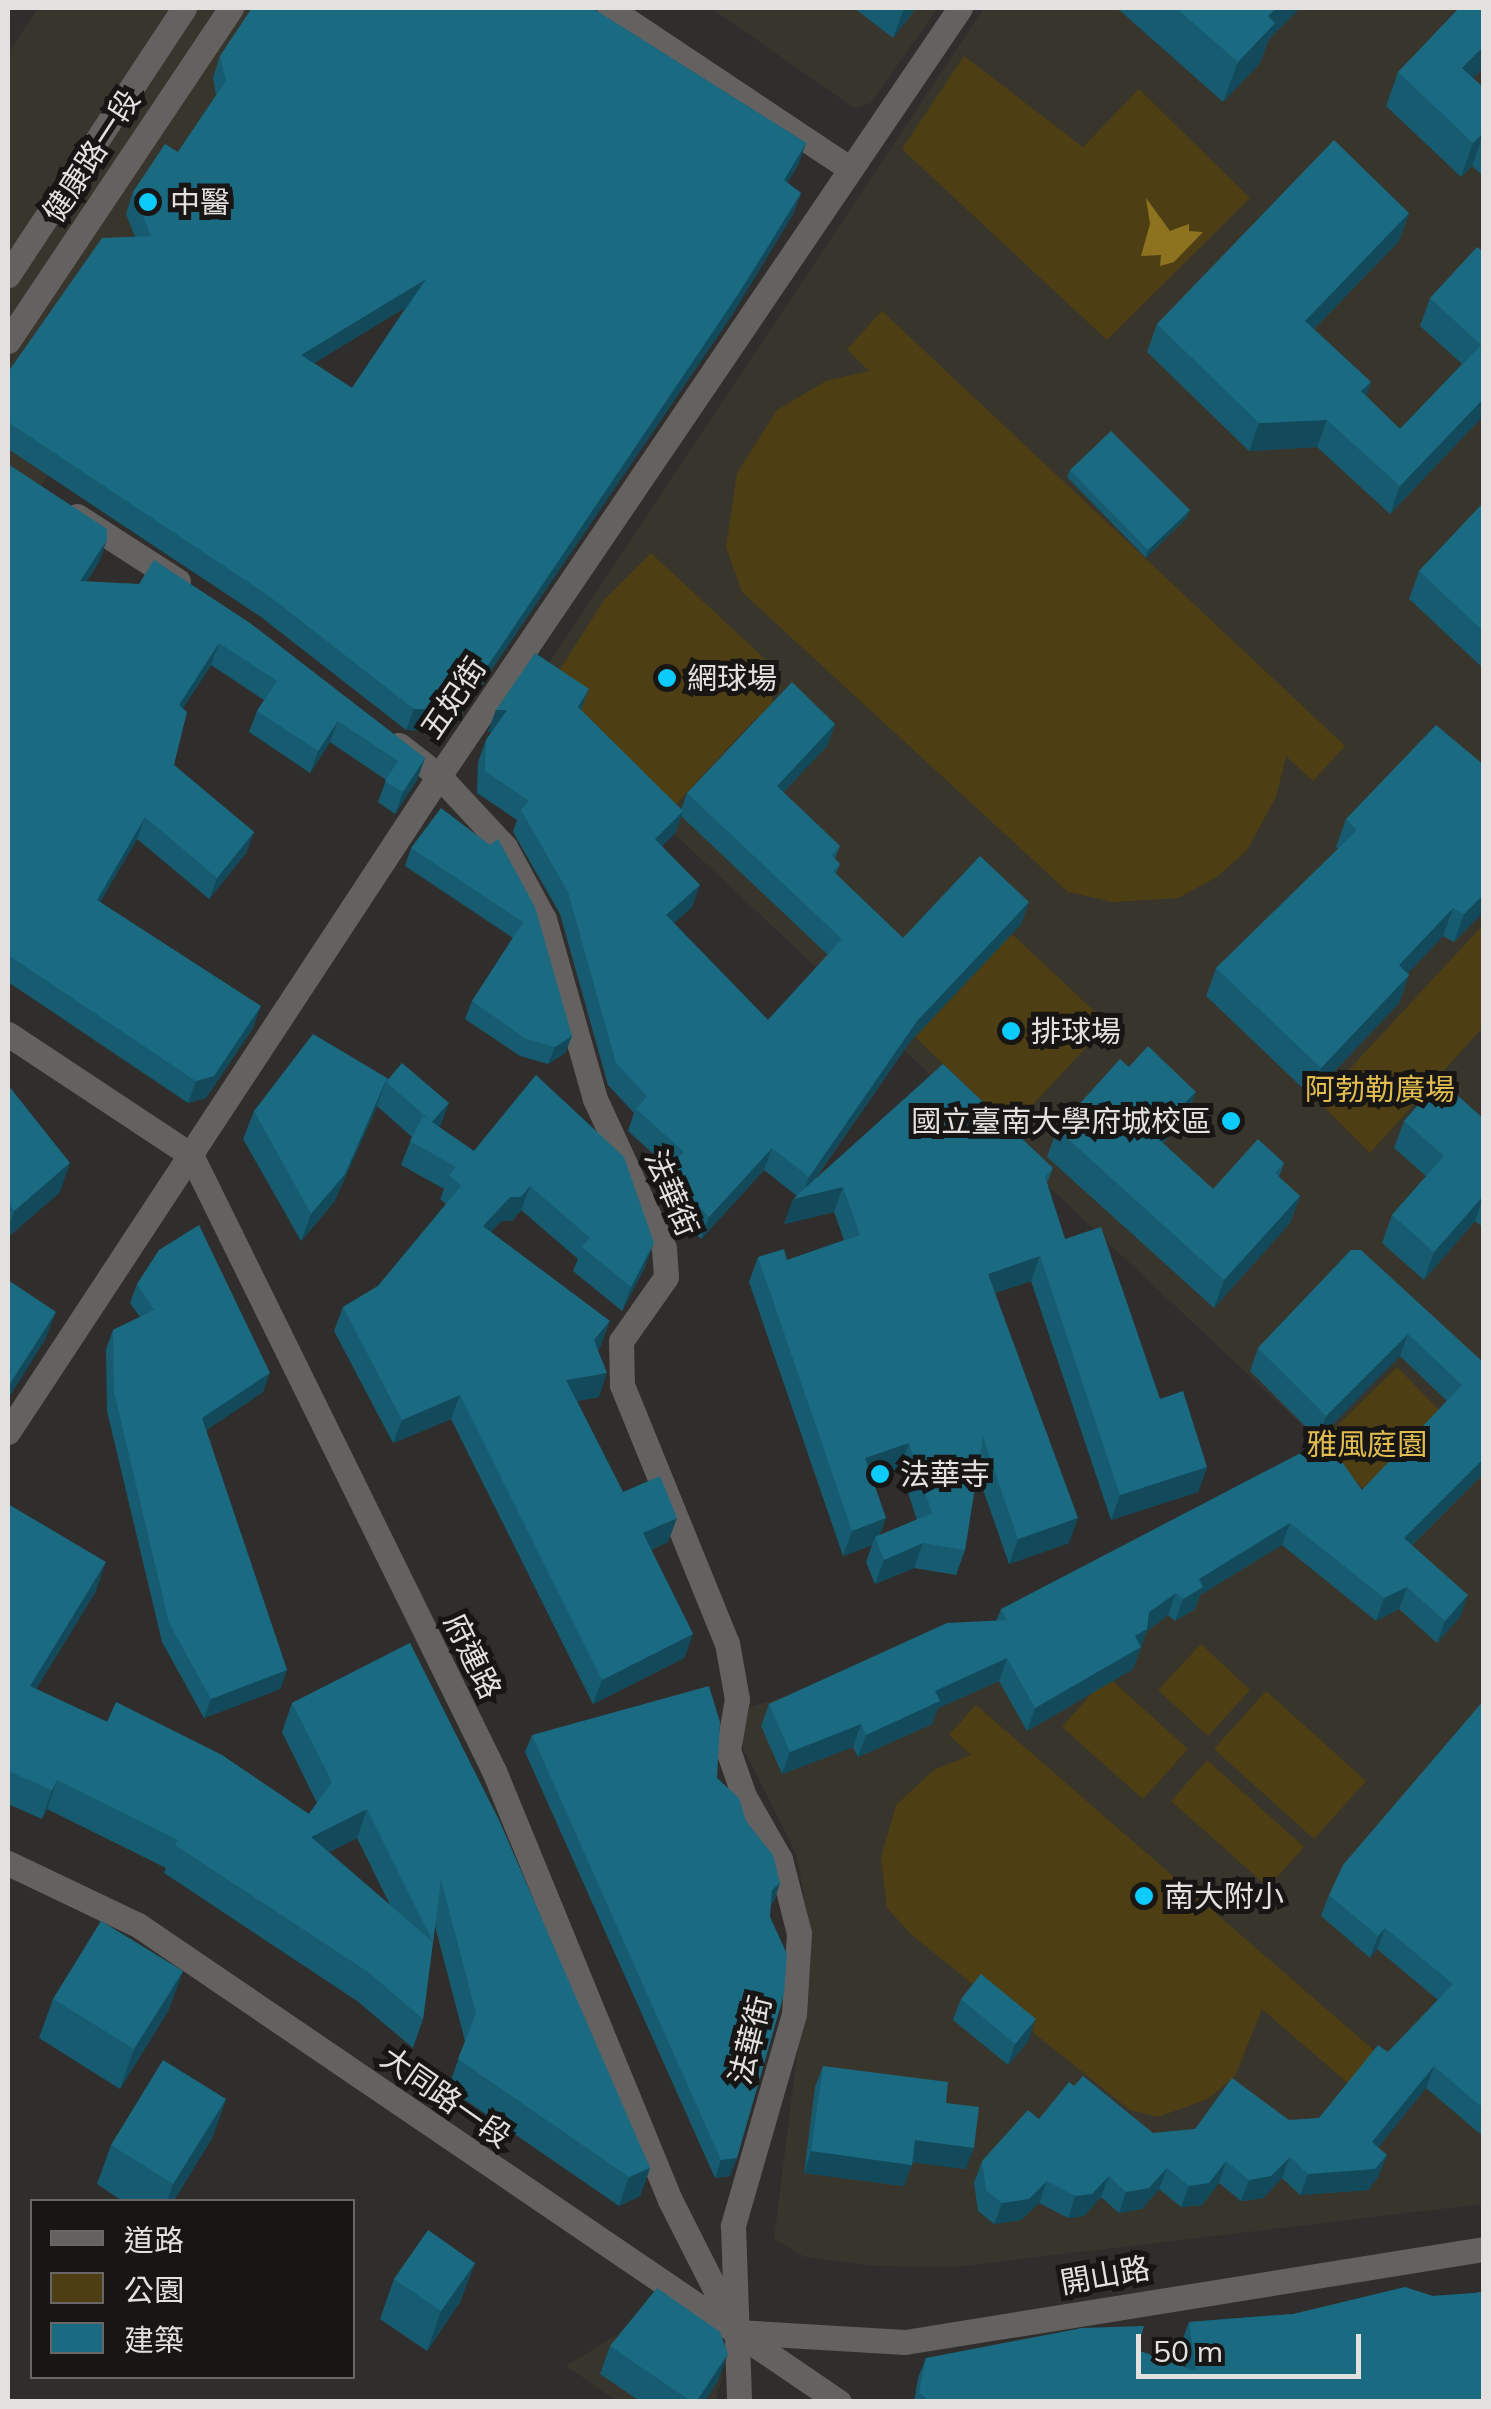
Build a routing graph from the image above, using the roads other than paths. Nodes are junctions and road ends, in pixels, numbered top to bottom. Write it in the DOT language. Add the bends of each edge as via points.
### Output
graph roads {
  1 [pos="184,8"];
  2 [pos="231,8"];
  3 [pos="609,8"];
  4 [pos="960,8"];
  5 [pos="850,169"];
  6 [pos="8,275"];
  7 [pos="8,341"];
  8 [pos="58,504"];
  9 [pos="204,599"];
  10 [pos="376,728"];
  11 [pos="439,776"];
  12 [pos="8,1034"];
  13 [pos="191,1154"];
  14 [pos="8,1432"];
  15 [pos="8,1863"];
  16 [pos="1484,2249"];
  17 [pos="736,2332"];
  18 [pos="739,2402"];
  19 [pos="839,2402"];
  1 -- 6 [label="street, 健康路一段"];
  2 -- 7 [label="street, 健康路一段"];
  3 -- 5 [label="street"];
  4 -- 5 [label="street, 五妃街"];
  5 -- 11 [label="street, 五妃街"];
  8 -- 9 [label="street"];
  10 -- 11 [label="street, 法華街"];
  11 -- 13 [label="street, 五妃街"];
  11 -- 17 [label="street, 法華街" via="506,847 544,919 595,1099 664,1248 666,1277 622,1341 622,1385 727,1643 737,1698 728,1750 744,1796 780,1860 799,1933 794,2014 733,2226"];
  12 -- 13 [label="street"];
  13 -- 14 [label="street, 五妃街"];
  13 -- 17 [label="street, 府連路" via="494,1771 670,2200"];
  15 -- 17 [label="street, 大同路一段" via="138,1925"];
  16 -- 17 [label="street, 開山路" via="905,2342"];
  17 -- 18 [label="street, 府連路"];
  17 -- 19 [label="street, 大同路一段"];
}
